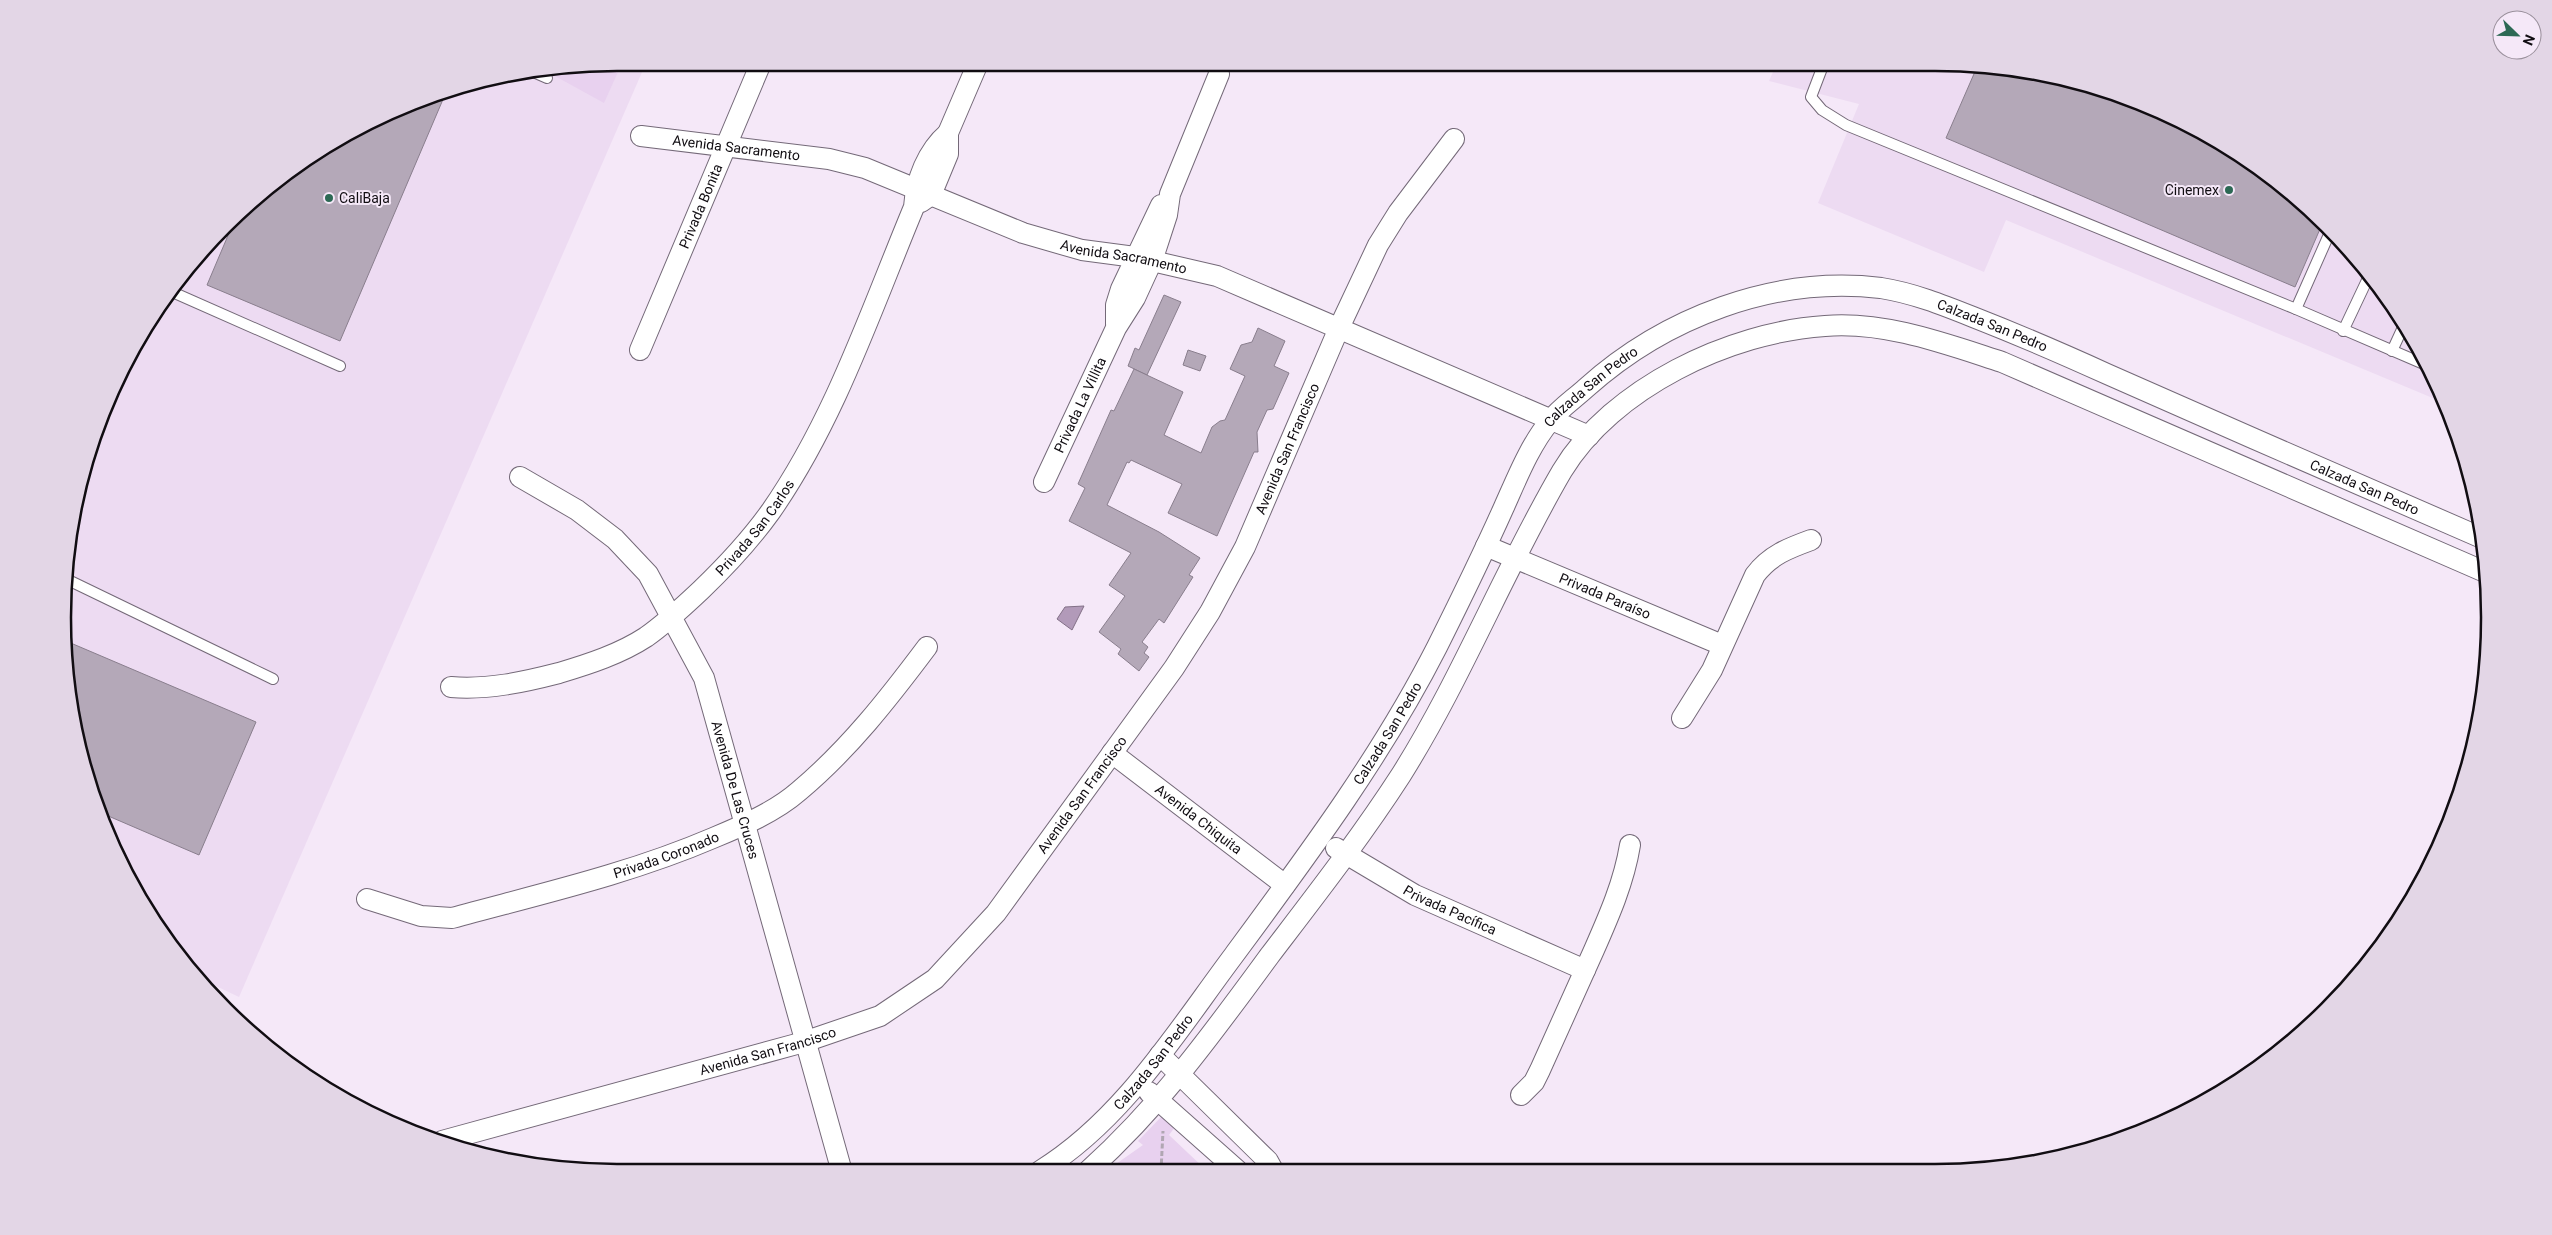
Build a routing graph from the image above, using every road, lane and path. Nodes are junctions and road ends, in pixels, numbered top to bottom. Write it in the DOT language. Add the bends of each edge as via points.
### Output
graph roads {
  1 [pos="757,71"];
  2 [pos="974,71"];
  3 [pos="1821,71"];
  4 [pos="1219,74"];
  5 [pos="543,76"];
  6 [pos="547,78"];
  7 [pos="641,136"];
  8 [pos="1454,140"];
  9 [pos="725,148"];
  10 [pos="920,197"];
  11 [pos="2327,238"];
  12 [pos="1143,259"];
  13 [pos="2366,282"];
  14 [pos="177,294"];
  15 [pos="2296,309"];
  16 [pos="1338,328"];
  17 [pos="2343,331"];
  18 [pos="2400,332"];
  19 [pos="2015,333"];
  20 [pos="640,350"];
  21 [pos="2392,351"];
  22 [pos="2417,361"];
  23 [pos="2002,362"];
  24 [pos="340,366"];
  25 [pos="1550,421"];
  26 [pos="1589,436"];
  27 [pos="520,476"];
  28 [pos="2348,481"];
  29 [pos="1044,482"];
  30 [pos="2336,508"];
  31 [pos="2474,535"];
  32 [pos="1812,540"];
  33 [pos="1486,546"];
  34 [pos="1514,558"];
  35 [pos="2479,569"];
  36 [pos="72,582"];
  37 [pos="673,617"];
  38 [pos="1722,645"];
  39 [pos="927,647"];
  40 [pos="273,679"];
  41 [pos="452,687"];
  42 [pos="1682,718"];
  43 [pos="1112,753"];
  44 [pos="746,824"];
  45 [pos="1320,840"];
  46 [pos="1630,845"];
  47 [pos="1346,853"];
  48 [pos="1285,885"];
  49 [pos="367,899"];
  50 [pos="1585,970"];
  51 [pos="804,1042"];
  52 [pos="1160,1055"];
  53 [pos="1180,1076"];
  54 [pos="1138,1083"];
  55 [pos="1522,1096"];
  56 [pos="1159,1101"];
  57 [pos="1163,1126"];
  58 [pos="453,1138"];
  59 [pos="840,1164"];
  60 [pos="1051,1164"];
  61 [pos="1096,1164"];
  62 [pos="1161,1164"];
  63 [pos="1230,1164"];
  64 [pos="1270,1164"];
  1 -- 9 [label="street, Privada Bonita"];
  2 -- 10 [label="street, Privada San Carlos" via="948,134 935,145"];
  3 -- 15 [label="lane" via="1811,97 1830,116"];
  4 -- 12 [label="street, Privada La Villita" via="1170,194 1157,210"];
  5 -- 6 [label="lane"];
  7 -- 9 [label="street, Avenida Sacramento"];
  8 -- 16 [label="street, Avenida San Francisco" via="1383,237"];
  9 -- 10 [label="street, Avenida Sacramento" via="828,159 865,168"];
  9 -- 20 [label="street, Privada Bonita"];
  10 -- 12 [label="street, Avenida Sacramento" via="1082,250"];
  10 -- 37 [label="street, Privada San Carlos" via="827,414 801,463 770,512 741,547"];
  11 -- 15 [label="lane"];
  12 -- 16 [label="street, Avenida Sacramento" via="1217,276"];
  12 -- 29 [label="street, Privada La Villita" via="1116,304 1116,328"];
  13 -- 17 [label="lane"];
  14 -- 24 [label="lane"];
  15 -- 17 [label="lane"];
  16 -- 25 [label="street, Avenida Sacramento"];
  16 -- 43 [label="street, Avenida San Francisco" via="1245,547 1215,604 1174,668"];
  17 -- 21 [label="lane"];
  18 -- 21 [label="lane"];
  19 -- 23 [label="street"];
  19 -- 25 [label="street, Calzada San Pedro" via="1922,297 1883,289 1834,287 1778,292 1735,302 1662,333 1608,369"];
  19 -- 28 [label="street, Calzada San Pedro"];
  21 -- 22 [label="lane"];
  23 -- 26 [label="street, Calzada San Pedro" via="1945,343 1865,327 1826,325 1781,332 1721,349 1680,366 1628,401"];
  23 -- 30 [label="street, Calzada San Pedro"];
  25 -- 26 [label="street, Avenida Sacramento"];
  25 -- 33 [label="street, Calzada San Pedro" via="1523,466"];
  26 -- 34 [label="street, Calzada San Pedro" via="1564,469"];
  27 -- 37 [label="street, Avenida De Las Cruces" via="577,510 615,539 648,574"];
  28 -- 30 [label="street"];
  28 -- 31 [label="street, Calzada San Pedro"];
  30 -- 35 [label="street, Calzada San Pedro"];
  32 -- 38 [label="street" via="1774,555 1764,563 1755,575"];
  33 -- 34 [label="street, Privada Paraíso"];
  33 -- 45 [label="street, Calzada San Pedro" via="1409,701"];
  34 -- 38 [label="street, Privada Paraíso"];
  34 -- 47 [label="street, Calzada San Pedro" via="1424,734 1401,774"];
  36 -- 40 [label="lane"];
  37 -- 41 [label="street, Privada San Carlos" via="645,638 594,663 524,682 478,689"];
  37 -- 44 [label="street, Avenida De Las Cruces" via="704,678"];
  38 -- 42 [label="street" via="1700,692"];
  39 -- 44 [label="street, Privada Coronado" via="851,743 798,792"];
  43 -- 48 [label="street, Avenida Chiquita"];
  43 -- 51 [label="street, Avenida San Francisco" via="996,913 936,979 880,1016"];
  44 -- 49 [label="street, Privada Coronado" via="663,859 452,918 421,916"];
  44 -- 51 [label="street, Avenida De Las Cruces"];
  45 -- 47 [label="street, Privada Pacífica"];
  45 -- 48 [label="street, Calzada San Pedro"];
  46 -- 50 [label="street" via="1617,896"];
  47 -- 50 [label="street, Privada Pacífica" via="1415,895"];
  47 -- 53 [label="street, Calzada San Pedro"];
  48 -- 52 [label="street, Calzada San Pedro"];
  50 -- 55 [label="street" via="1534,1082"];
  51 -- 58 [label="street, Avenida San Francisco"];
  51 -- 59 [label="street, Avenida De Las Cruces"];
  52 -- 53 [label="street"];
  52 -- 54 [label="street, Calzada San Pedro"];
  53 -- 56 [label="street, Calzada San Pedro"];
  53 -- 64 [label="street"];
  54 -- 56 [label="street"];
  54 -- 60 [label="street, Calzada San Pedro" via="1101,1122"];
  56 -- 61 [label="street, Calzada San Pedro"];
  56 -- 63 [label="street"];
  57 -- 62 [label="path"];
}
